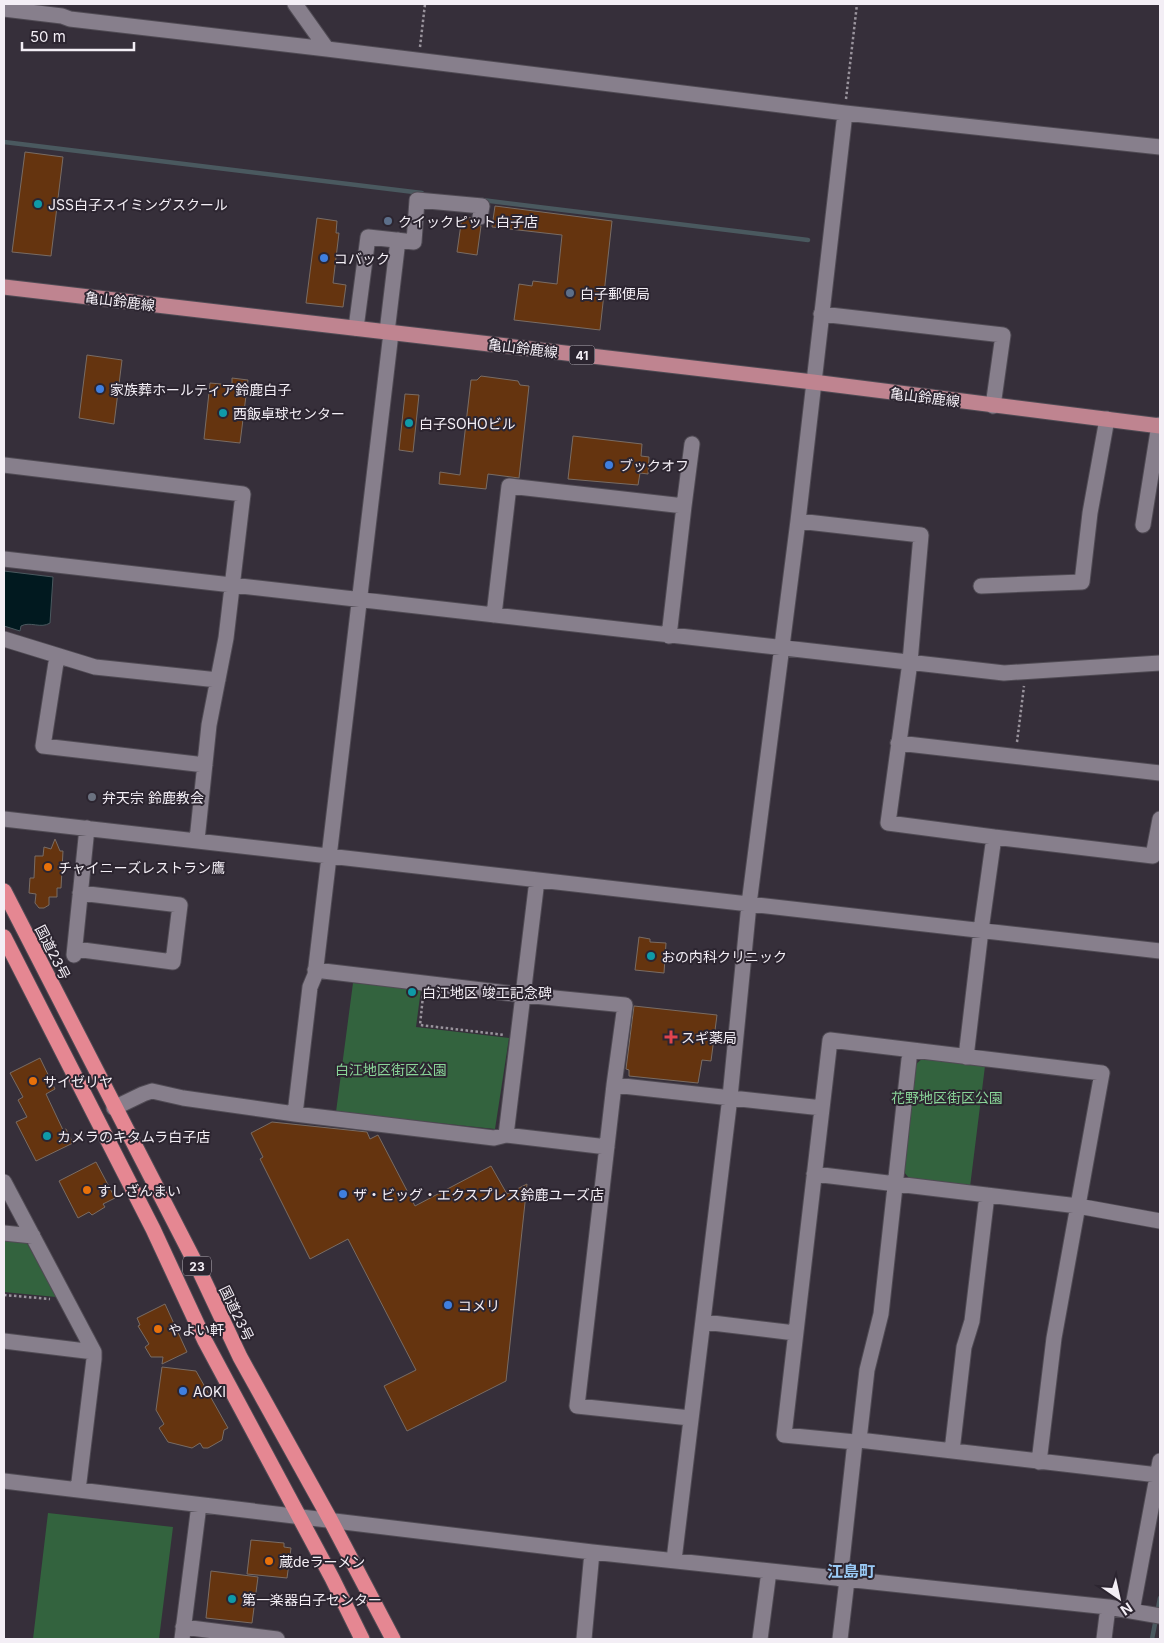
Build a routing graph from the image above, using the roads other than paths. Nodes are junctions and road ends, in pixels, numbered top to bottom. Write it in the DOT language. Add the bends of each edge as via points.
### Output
graph roads {
  1 [pos="295,4"];
  2 [pos="4,9"];
  3 [pos="327,49"];
  4 [pos="845,113"];
  5 [pos="1160,147"];
  6 [pos="475,215"];
  7 [pos="398,240"];
  8 [pos="4,288"];
  9 [pos="821,314"];
  10 [pos="356,328"];
  11 [pos="389,332"];
  12 [pos="813,382"];
  13 [pos="993,406"];
  14 [pos="1107,419"];
  15 [pos="1159,425"];
  16 [pos="692,444"];
  17 [pos="4,465"];
  18 [pos="684,506"];
  19 [pos="798,521"];
  20 [pos="1143,525"];
  21 [pos="4,559"];
  22 [pos="232,585"];
  23 [pos="981,586"];
  24 [pos="359,598"];
  25 [pos="494,615"];
  26 [pos="669,636"];
  27 [pos="4,638"];
  28 [pos="783,647"];
  29 [pos="57,656"];
  30 [pos="910,662"];
  31 [pos="1160,663"];
  32 [pos="218,680"];
  33 [pos="898,743"];
  34 [pos="204,764"];
  35 [pos="1160,773"];
  36 [pos="4,819"];
  37 [pos="1160,819"];
  38 [pos="86,828"];
  39 [pos="994,837"];
  40 [pos="197,840"];
  41 [pos="329,857"];
  42 [pos="537,880"];
  43 [pos="4,891"];
  44 [pos="80,893"];
  45 [pos="749,904"];
  46 [pos="981,930"];
  47 [pos="4,937"];
  48 [pos="1160,951"];
  49 [pos="315,970"];
  50 [pos="524,995"];
  51 [pos="910,1050"];
  52 [pos="966,1057"];
  53 [pos="614,1085"];
  54 [pos="730,1097"];
  55 [pos="114,1108"];
  56 [pos="822,1108"];
  57 [pos="296,1114"];
  58 [pos="506,1135"];
  59 [pos="608,1147"];
  60 [pos="814,1174"];
  61 [pos="4,1182"];
  62 [pos="895,1183"];
  63 [pos="988,1195"];
  64 [pos="1078,1206"];
  65 [pos="1160,1221"];
  66 [pos="4,1233"];
  67 [pos="33,1236"];
  68 [pos="704,1322"];
  69 [pos="795,1333"];
  70 [pos="4,1341"];
  71 [pos="94,1352"];
  72 [pos="690,1418"];
  73 [pos="857,1441"];
  74 [pos="952,1451"];
  75 [pos="1039,1462"];
  76 [pos="1159,1468"];
  77 [pos="4,1481"];
  78 [pos="78,1490"];
  79 [pos="199,1505"];
  80 [pos="299,1517"];
  81 [pos="331,1521"];
  82 [pos="592,1552"];
  83 [pos="674,1560"];
  84 [pos="769,1571"];
  85 [pos="843,1580"];
  86 [pos="1108,1607"];
  87 [pos="1137,1612"];
  88 [pos="1160,1616"];
  89 [pos="183,1633"];
  90 [pos="277,1639"];
  91 [pos="362,1639"];
  92 [pos="393,1639"];
  93 [pos="584,1639"];
  94 [pos="760,1639"];
  95 [pos="840,1639"];
  96 [pos="1104,1639"];
  1 -- 3 [label="street"];
  2 -- 3 [label="street" via="80,21"];
  3 -- 4 [label="street"];
  4 -- 5 [label="street"];
  4 -- 9 [label="street"];
  6 -- 7 [label="street" via="482,206 417,200 414,242"];
  7 -- 10 [label="street" via="368,237"];
  7 -- 11 [label="street"];
  8 -- 10 [label="main road, 亀山鈴鹿線 / 41"];
  9 -- 12 [label="street"];
  9 -- 13 [label="street" via="1002,335"];
  10 -- 11 [label="main road, 亀山鈴鹿線 / 41"];
  11 -- 12 [label="main road, 亀山鈴鹿線 / 41"];
  11 -- 24 [label="street"];
  12 -- 13 [label="main road, 亀山鈴鹿線 / 41"];
  12 -- 19 [label="street"];
  13 -- 14 [label="main road, 亀山鈴鹿線 / 41"];
  14 -- 15 [label="main road, 亀山鈴鹿線 / 41"];
  14 -- 23 [label="street" via="1090,513 1082,582"];
  15 -- 20 [label="street"];
  16 -- 18 [label="street"];
  17 -- 22 [label="street" via="243,494"];
  18 -- 25 [label="street" via="509,486"];
  18 -- 26 [label="street"];
  19 -- 28 [label="street"];
  19 -- 30 [label="street" via="922,535"];
  21 -- 22 [label="street"];
  22 -- 24 [label="street"];
  22 -- 32 [label="street"];
  24 -- 25 [label="street"];
  24 -- 41 [label="street"];
  25 -- 26 [label="street"];
  26 -- 28 [label="street"];
  27 -- 29 [label="street"];
  28 -- 30 [label="street"];
  28 -- 45 [label="street"];
  29 -- 32 [label="street" via="95,667"];
  29 -- 34 [label="street" via="43,746"];
  30 -- 31 [label="street" via="1004,673"];
  30 -- 33 [label="street"];
  32 -- 34 [label="street"];
  33 -- 35 [label="street"];
  33 -- 39 [label="street" via="888,822"];
  34 -- 40 [label="street"];
  36 -- 38 [label="street"];
  37 -- 39 [label="street" via="1153,856"];
  38 -- 40 [label="street"];
  38 -- 44 [label="street"];
  39 -- 46 [label="street"];
  40 -- 41 [label="street"];
  41 -- 42 [label="street"];
  41 -- 49 [label="street"];
  42 -- 45 [label="street"];
  42 -- 50 [label="street"];
  43 -- 55 [label="highway, 国道23号 / 23"];
  44 -- 44 [label="street" via="75,952 173,962 180,905"];
  45 -- 46 [label="street"];
  45 -- 54 [label="street"];
  46 -- 48 [label="street"];
  46 -- 52 [label="street"];
  47 -- 80 [label="highway, 23" via="153,1230 205,1341"];
  49 -- 50 [label="street"];
  49 -- 57 [label="street" via="310,987"];
  50 -- 53 [label="street" via="625,1005"];
  50 -- 58 [label="street"];
  51 -- 52 [label="street"];
  51 -- 56 [label="street" via="830,1040"];
  51 -- 62 [label="street"];
  52 -- 64 [label="street" via="1102,1073"];
  53 -- 54 [label="street"];
  53 -- 59 [label="street"];
  54 -- 56 [label="street"];
  54 -- 68 [label="street"];
  55 -- 57 [label="street" via="152,1091"];
  55 -- 81 [label="highway, 国道23号 / 23" via="200,1272 240,1357"];
  56 -- 60 [label="street"];
  57 -- 58 [label="street" via="494,1138"];
  58 -- 59 [label="street"];
  59 -- 72 [label="street" via="577,1406"];
  60 -- 62 [label="street"];
  60 -- 69 [label="street"];
  61 -- 67 [label="street"];
  62 -- 63 [label="street"];
  62 -- 73 [label="street" via="881,1314 867,1370"];
  63 -- 64 [label="street"];
  63 -- 74 [label="street" via="972,1321 964,1346"];
  64 -- 65 [label="street"];
  64 -- 75 [label="street" via="1054,1338"];
  66 -- 67 [label="street"];
  67 -- 71 [label="street"];
  68 -- 69 [label="street"];
  68 -- 72 [label="street"];
  69 -- 73 [label="street" via="784,1435"];
  70 -- 71 [label="street"];
  71 -- 78 [label="street"];
  72 -- 83 [label="street"];
  73 -- 74 [label="street"];
  73 -- 85 [label="street"];
  74 -- 75 [label="street"];
  75 -- 76 [label="street"];
  76 -- 87 [label="street"];
  77 -- 78 [label="street"];
  78 -- 79 [label="street"];
  79 -- 80 [label="street"];
  79 -- 89 [label="street"];
  80 -- 81 [label="street"];
  80 -- 91 [label="highway, 23"];
  81 -- 82 [label="street"];
  81 -- 92 [label="highway, 国道23号 / 23"];
  82 -- 83 [label="street"];
  82 -- 93 [label="street"];
  83 -- 84 [label="street"];
  84 -- 85 [label="street"];
  84 -- 94 [label="street"];
  85 -- 86 [label="street"];
  85 -- 95 [label="street"];
  86 -- 87 [label="street"];
  86 -- 96 [label="street"];
  87 -- 88 [label="street"];
  89 -- 90 [label="street"];
}
